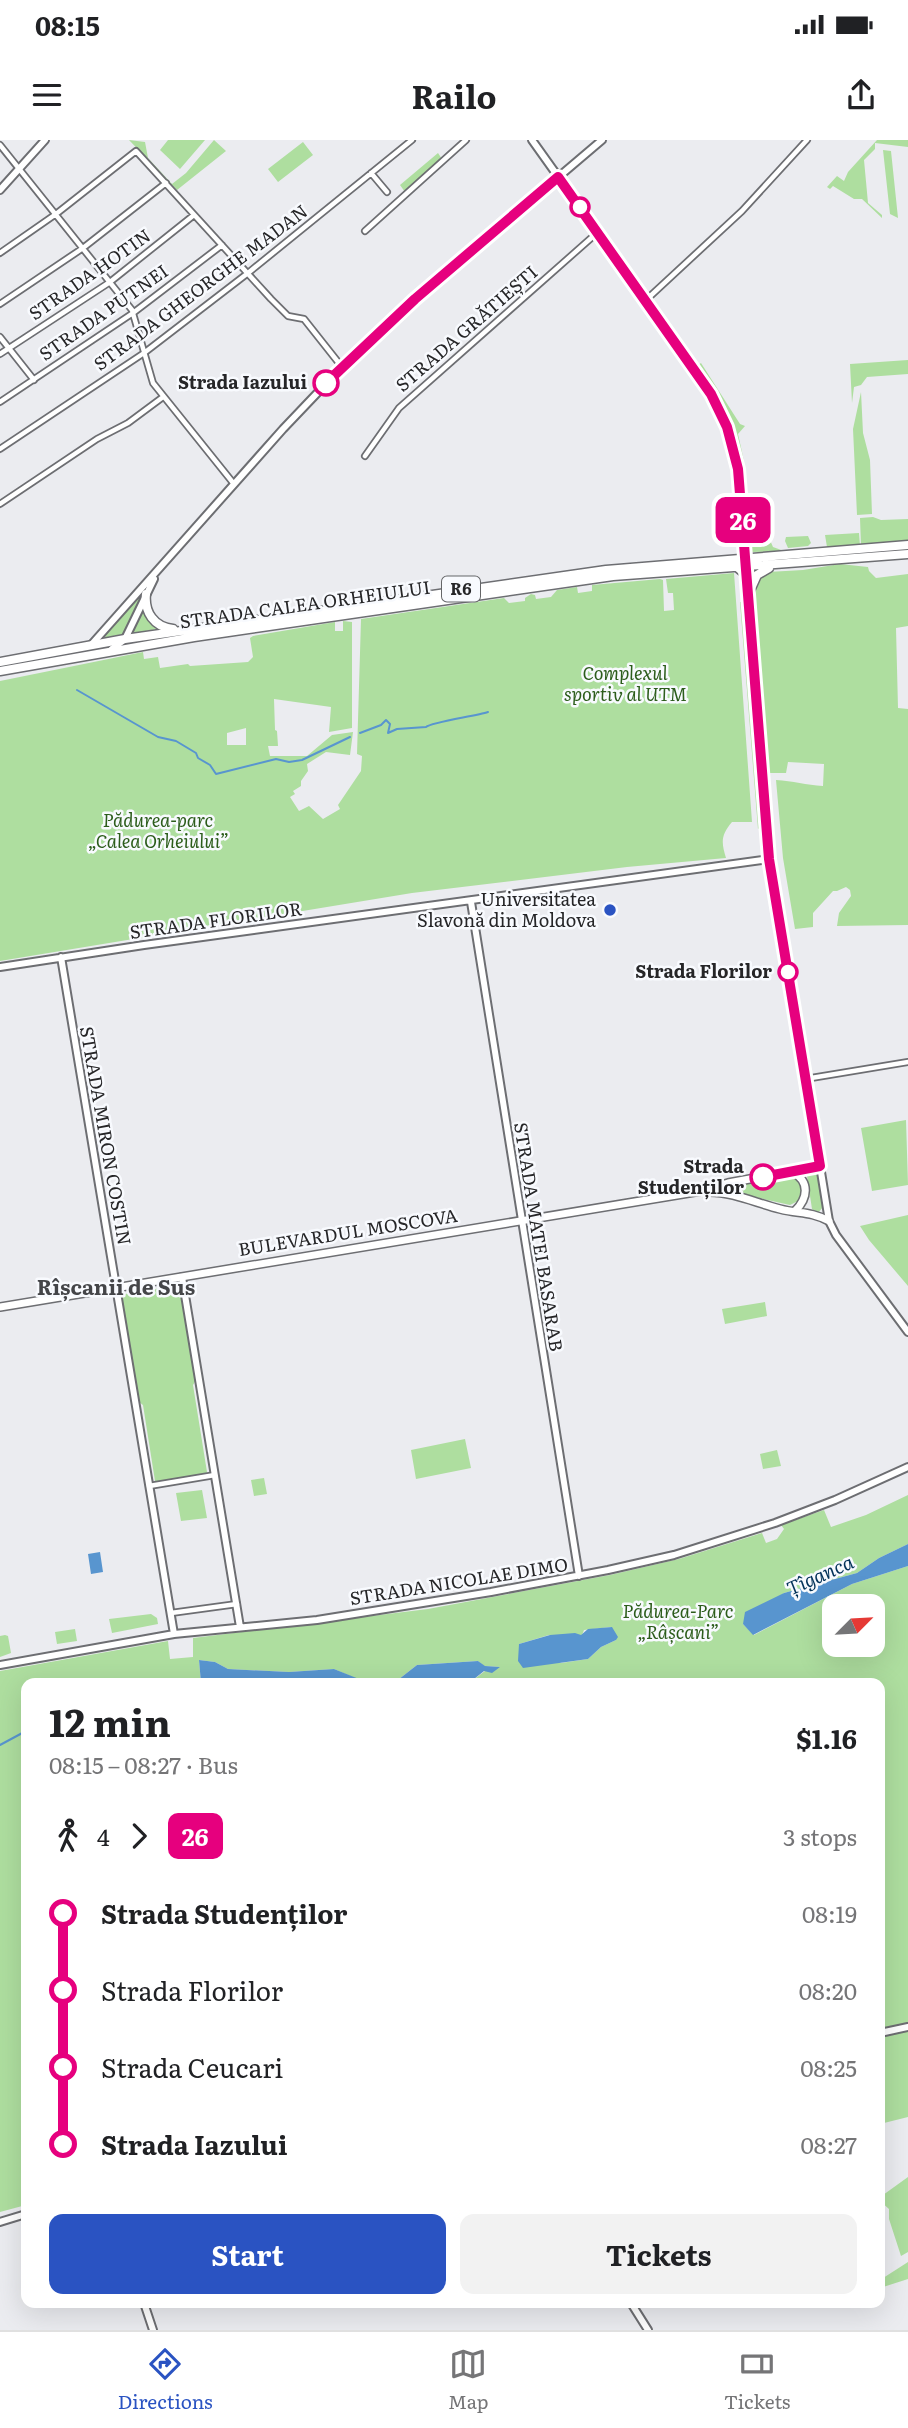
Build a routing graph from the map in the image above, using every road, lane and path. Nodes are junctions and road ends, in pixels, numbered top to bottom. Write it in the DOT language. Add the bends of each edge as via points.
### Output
graph roads {
  1 [pos="45,140"];
  2 [pos="412,140"];
  3 [pos="466,140"];
  4 [pos="532,140"];
  5 [pos="602,140"];
  6 [pos="807,140"];
  7 [pos="0,145"];
  8 [pos="20,168"];
  9 [pos="371,173"];
  10 [pos="558,177"];
  11 [pos="166,183"];
  12 [pos="0,190"];
  13 [pos="387,192"];
  14 [pos="56,214"];
  15 [pos="194,215"];
  16 [pos="365,231"];
  17 [pos="598,232"];
  18 [pos="222,245"];
  19 [pos="83,248"];
  20 [pos="0,253"];
  21 [pos="248,274"];
  22 [pos="110,282"];
  23 [pos="646,300"];
  24 [pos="0,304"];
  25 [pos="133,313"];
  26 [pos="0,337"];
  27 [pos="9,348"];
  28 [pos="144,353"];
  29 [pos="0,354"];
  30 [pos="342,367"];
  31 [pos="34,380"];
  32 [pos="163,397"];
  33 [pos="0,402"];
  34 [pos="0,449"];
  35 [pos="365,456"];
  36 [pos="234,484"];
  37 [pos="0,504"];
  38 [pos="745,548"];
  39 [pos="904,550"];
  40 [pos="741,563"];
  41 [pos="778,564"];
  42 [pos="156,574"];
  43 [pos="747,580"];
  44 [pos="146,594"];
  45 [pos="748,594"];
  46 [pos="191,632"];
  47 [pos="125,639"];
  48 [pos="92,644"];
  49 [pos="110,650"];
  50 [pos="0,662"];
  51 [pos="0,671"];
  52 [pos="769,859"];
  53 [pos="471,901"];
  54 [pos="61,957"];
  55 [pos="0,967"];
  56 [pos="908,1062"];
  57 [pos="805,1079"];
  58 [pos="820,1166"];
  59 [pos="792,1172"];
  60 [pos="736,1182"];
  61 [pos="701,1191"];
  62 [pos="734,1196"];
  63 [pos="795,1211"];
  64 [pos="521,1221"];
  65 [pos="829,1221"];
  66 [pos="182,1277"];
  67 [pos="117,1288"];
  68 [pos="0,1307"];
  69 [pos="908,1332"];
  70 [pos="908,1467"];
  71 [pos="215,1475"];
  72 [pos="149,1486"];
  73 [pos="579,1576"];
  74 [pos="237,1604"];
  75 [pos="171,1613"];
  76 [pos="240,1627"];
  77 [pos="174,1634"];
  78 [pos="0,1665"];
  79 [pos="908,2027"];
  80 [pos="885,2032"];
  81 [pos="21,2216"];
  82 [pos="0,2222"];
  83 [pos="146,2308"];
  84 [pos="634,2308"];
  85 [pos="153,2330"];
  86 [pos="648,2330"];
  1 -- 8 [label="main road"];
  2 -- 9 [label="street, STRADA GHEORGHE MADAN"];
  3 -- 16 [label="street"];
  4 -- 10 [label="main road"];
  5 -- 10 [label="main road"];
  6 -- 23 [label="street" via="743,211"];
  7 -- 8 [label="street"];
  8 -- 12 [label="main road"];
  8 -- 14 [label="street"];
  9 -- 13 [label="street"];
  9 -- 21 [label="street, STRADA GHEORGHE MADAN"];
  10 -- 17 [label="main road"];
  10 -- 30 [label="main road"];
  11 -- 14 [label="street" via="136,150"];
  11 -- 15 [label="street"];
  11 -- 19 [label="street"];
  14 -- 19 [label="street"];
  14 -- 20 [label="street"];
  15 -- 18 [label="street"];
  15 -- 22 [label="street, STRADA HOTIN"];
  17 -- 23 [label="main road"];
  17 -- 35 [label="street, STRADA GRĂTIEȘTI" via="399,408"];
  18 -- 21 [label="street"];
  18 -- 25 [label="street, STRADA PUTNEI"];
  19 -- 22 [label="street"];
  19 -- 24 [label="street"];
  21 -- 28 [label="street, STRADA GHEORGHE MADAN"];
  21 -- 30 [label="street" via="288,316 304,319"];
  22 -- 25 [label="street"];
  22 -- 27 [label="street, STRADA HOTIN"];
  23 -- 38 [label="main road" via="702,381 727,427 738,469"];
  25 -- 28 [label="street"];
  25 -- 31 [label="street, STRADA PUTNEI"];
  26 -- 27 [label="street"];
  27 -- 29 [label="street, STRADA HOTIN"];
  27 -- 31 [label="street"];
  28 -- 32 [label="street" via="151,379"];
  28 -- 34 [label="street, STRADA GHEORGHE MADAN"];
  30 -- 36 [label="main road"];
  31 -- 33 [label="street, STRADA PUTNEI"];
  32 -- 36 [label="street"];
  32 -- 37 [label="street"];
  36 -- 42 [label="main road"];
  38 -- 40 [label="highway"];
  39 -- 40 [label="highway, STRADA CALEA ORHEIULUI / R6"];
  39 -- 41 [label="highway, STRADA CALEA ORHEIULUI / R6"];
  40 -- 41 [label="highway, STRADA CALEA ORHEIULUI / R6"];
  40 -- 43 [label="highway"];
  40 -- 46 [label="highway, STRADA CALEA ORHEIULUI / R6" via="606,570"];
  41 -- 45 [label="highway" via="759,573"];
  42 -- 44 [label="main road"];
  42 -- 48 [label="main road"];
  43 -- 45 [label="main road"];
  44 -- 46 [label="highway" via="146,610 157,623"];
  44 -- 47 [label="main road"];
  45 -- 52 [label="main road"];
  46 -- 47 [label="highway, STRADA CALEA ORHEIULUI / R6"];
  46 -- 49 [label="highway, STRADA CALEA ORHEIULUI / R6"];
  47 -- 48 [label="highway, STRADA CALEA ORHEIULUI / R6"];
  47 -- 49 [label="main road"];
  48 -- 50 [label="highway, STRADA CALEA ORHEIULUI"];
  49 -- 51 [label="highway, STRADA CALEA ORHEIULUI / R6"];
  52 -- 53 [label="main road, STRADA FLORILOR"];
  52 -- 57 [label="main road"];
  53 -- 54 [label="main road, STRADA FLORILOR"];
  53 -- 64 [label="main road, STRADA MATEI BASARAB"];
  54 -- 55 [label="main road, STRADA FLORILOR"];
  54 -- 67 [label="main road, STRADA MIRON COSTIN"];
  56 -- 57 [label="street"];
  57 -- 58 [label="main road"];
  58 -- 59 [label="main road, BULEVARDUL MOSCOVA"];
  58 -- 65 [label="main road"];
  59 -- 60 [label="main road, BULEVARDUL MOSCOVA"];
  59 -- 63 [label="main road" via="803,1180 806,1191"];
  60 -- 61 [label="main road, BULEVARDUL MOSCOVA"];
  60 -- 62 [label="main road"];
  61 -- 62 [label="main road, BULEVARDUL MOSCOVA"];
  61 -- 64 [label="main road, BULEVARDUL MOSCOVA"];
  62 -- 63 [label="main road, BULEVARDUL MOSCOVA"];
  63 -- 65 [label="main road, BULEVARDUL MOSCOVA"];
  64 -- 66 [label="main road, BULEVARDUL MOSCOVA"];
  64 -- 73 [label="main road, STRADA MATEI BASARAB"];
  65 -- 69 [label="main road"];
  66 -- 67 [label="main road, BULEVARDUL MOSCOVA"];
  66 -- 71 [label="main road"];
  67 -- 68 [label="main road, BULEVARDUL MOSCOVA"];
  67 -- 72 [label="main road, STRADA MIRON COSTIN"];
  70 -- 73 [label="main road, STRADA NICOLAE DIMO" via="752,1531 674,1555"];
  71 -- 72 [label="street"];
  71 -- 74 [label="main road"];
  72 -- 75 [label="main road, STRADA MIRON COSTIN"];
  73 -- 76 [label="main road, STRADA NICOLAE DIMO" via="317,1620"];
  74 -- 75 [label="street"];
  74 -- 76 [label="main road"];
  75 -- 77 [label="main road, STRADA MIRON COSTIN"];
  76 -- 77 [label="main road, STRADA NICOLAE DIMO"];
  77 -- 78 [label="main road, STRADA NICOLAE DIMO"];
  79 -- 80 [label="main road"];
  81 -- 82 [label="main road"];
  83 -- 85 [label="main road"];
  84 -- 86 [label="main road"];
}
